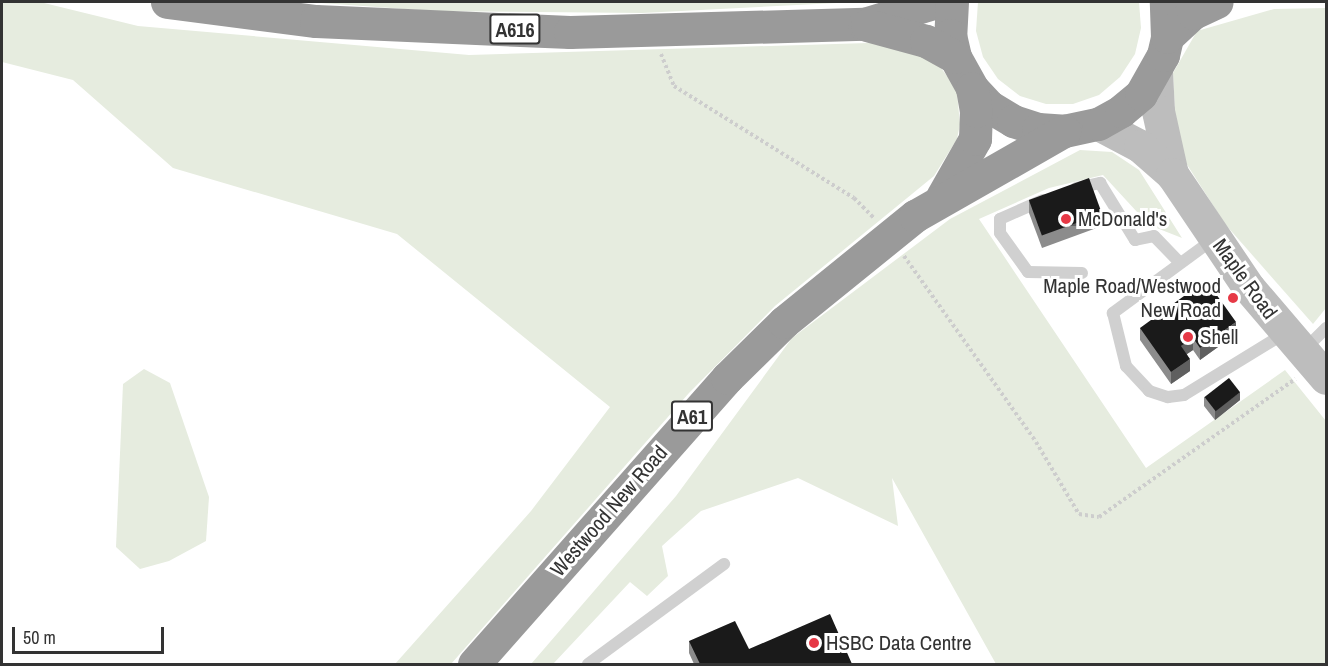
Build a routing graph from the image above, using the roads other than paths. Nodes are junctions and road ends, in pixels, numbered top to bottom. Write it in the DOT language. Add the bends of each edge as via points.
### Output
graph roads {
  1 [pos="167,2"];
  2 [pos="937,2"];
  3 [pos="952,2"];
  4 [pos="1166,2"];
  5 [pos="1217,2"];
  6 [pos="864,24"];
  7 [pos="1167,37"];
  8 [pos="955,57"];
  9 [pos="1155,72"];
  10 [pos="972,88"];
  11 [pos="1098,124"];
  12 [pos="1064,131"];
  13 [pos="1172,174"];
  14 [pos="940,200"];
  15 [pos="1215,238"];
  16 [pos="1180,263"];
  17 [pos="1082,273"];
  18 [pos="1326,328"];
  19 [pos="1307,357"];
  20 [pos="724,564"];
  21 [pos="474,664"];
  22 [pos="588,664"];
  1 -- 6 [label="highway, A616" via="316,21 570,32"];
  2 -- 6 [label="highway, A616"];
  3 -- 8 [label="highway" via="950,35"];
  4 -- 7 [label="highway"];
  5 -- 7 [label="highway" via="1192,13"];
  6 -- 8 [label="highway, A616" via="915,37"];
  7 -- 9 [label="highway"];
  8 -- 10 [label="highway"];
  9 -- 11 [label="highway" via="1134,99"];
  9 -- 13 [label="street, Maple Road" via="1158,111"];
  10 -- 12 [label="highway" via="990,107 1012,121"];
  10 -- 14 [label="highway, Westwood New Road / A61" via="975,139"];
  11 -- 12 [label="highway"];
  11 -- 13 [label="street, Maple Road" via="1140,146"];
  12 -- 14 [label="highway, Westwood New Road / A61"];
  13 -- 15 [label="street, Maple Road"];
  14 -- 21 [label="highway, Westwood New Road / A61" via="784,322 727,378"];
  15 -- 16 [label="lane"];
  15 -- 19 [label="street, Maple Road"];
  16 -- 17 [label="lane" via="1154,236 1135,240 1100,183 1014,209 1000,219 1000,233 1028,272"];
  16 -- 19 [label="lane" via="1113,312 1126,366 1149,391 1168,397 1184,395"];
  18 -- 19 [label="lane"];
  20 -- 22 [label="lane"];
}
